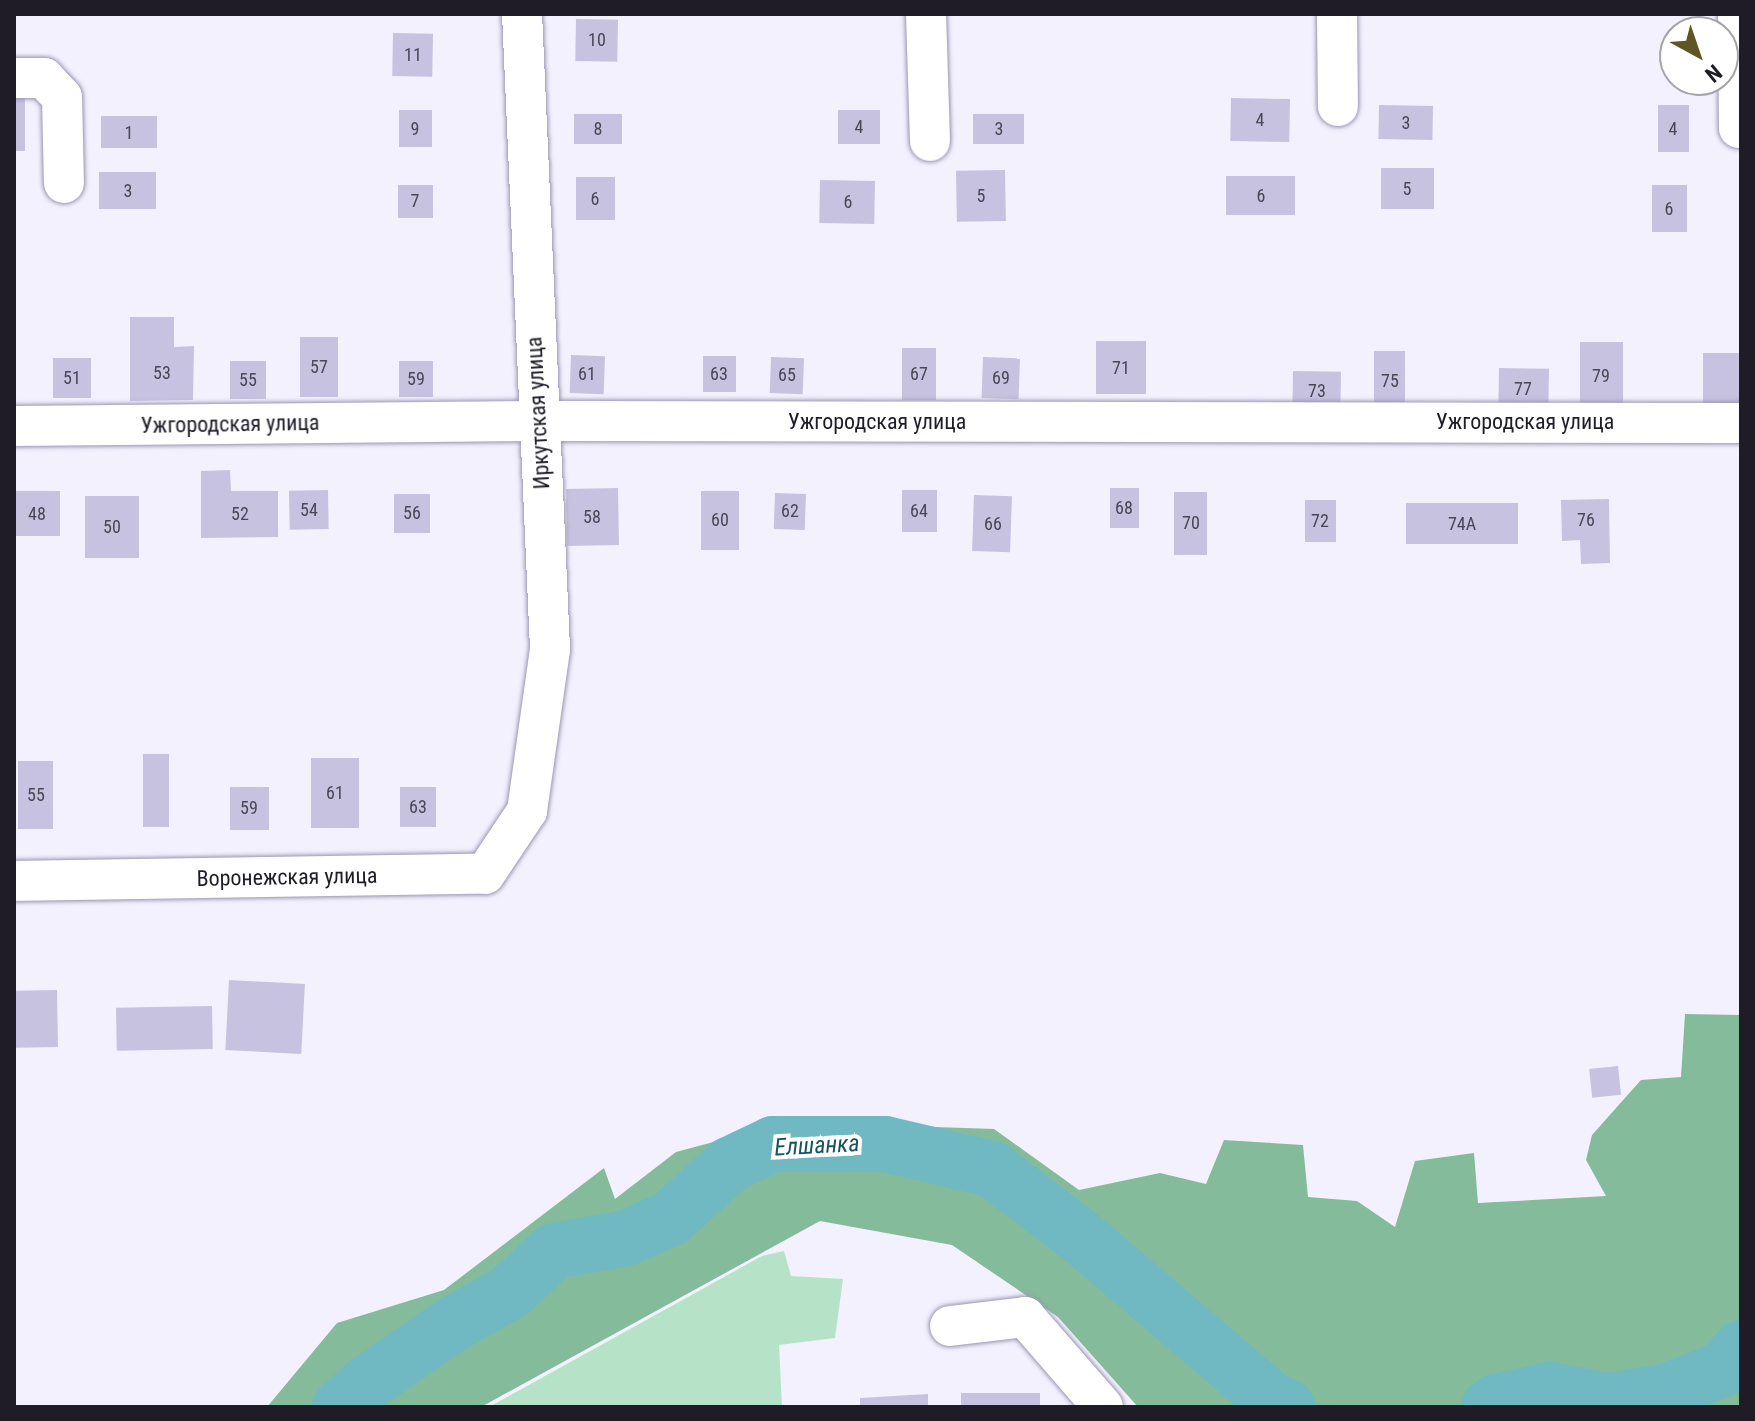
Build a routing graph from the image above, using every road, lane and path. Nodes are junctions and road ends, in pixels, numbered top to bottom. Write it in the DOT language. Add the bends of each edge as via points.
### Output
graph roads {
  1 [pos="522,14"];
  2 [pos="926,14"];
  3 [pos="1337,14"];
  4 [pos="1738,14"];
  5 [pos="14,78"];
  6 [pos="1338,106"];
  7 [pos="1739,128"];
  8 [pos="930,141"];
  9 [pos="64,183"];
  10 [pos="538,421"];
  11 [pos="1741,423"];
  12 [pos="14,426"];
  13 [pos="527,811"];
  14 [pos="14,881"];
  15 [pos="950,1326"];
  16 [pos="1103,1407"];
  1 -- 10 [label="street, Иркутская улица"];
  2 -- 8 [label="street"];
  3 -- 6 [label="street"];
  4 -- 7 [label="street"];
  5 -- 9 [label="street" via="44,78 62,97"];
  10 -- 11 [label="street, Ужгородская улица"];
  10 -- 12 [label="street, Ужгородская улица"];
  10 -- 13 [label="street, Иркутская улица" via="550,649"];
  13 -- 14 [label="street, Воронежская улица" via="485,874"];
  15 -- 16 [label="street" via="1025,1317"];
}
